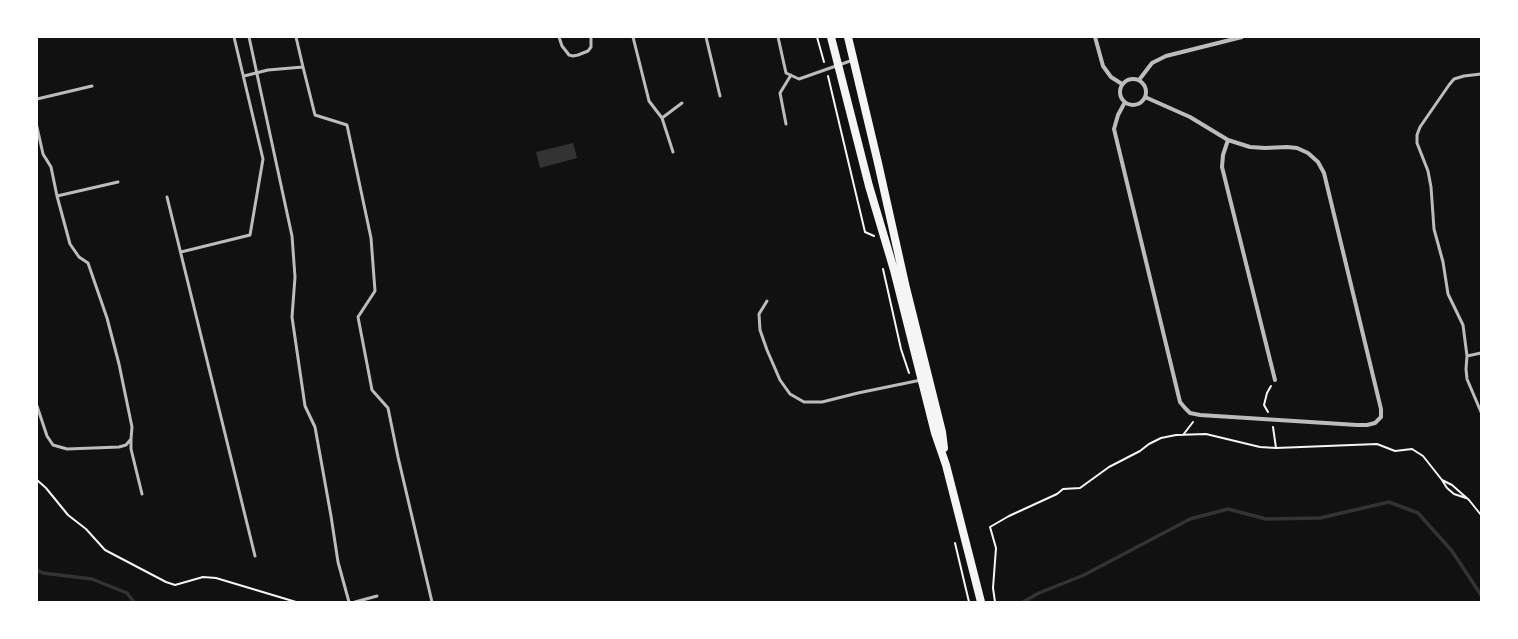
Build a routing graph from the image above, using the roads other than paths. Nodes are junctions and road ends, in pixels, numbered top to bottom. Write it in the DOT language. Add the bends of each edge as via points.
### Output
graph roads {
  1 [pos="234,37"];
  2 [pos="249,37"];
  3 [pos="296,37"];
  4 [pos="559,37"];
  5 [pos="591,37"];
  6 [pos="633,37"];
  7 [pos="706,37"];
  8 [pos="778,37"];
  9 [pos="831,37"];
  10 [pos="848,37"];
  11 [pos="1096,37"];
  12 [pos="1242,37"];
  13 [pos="853,60"];
  14 [pos="838,66"];
  15 [pos="303,67"];
  16 [pos="257,72"];
  17 [pos="1481,74"];
  18 [pos="791,75"];
  19 [pos="244,76"];
  20 [pos="1139,80"];
  21 [pos="1122,84"];
  22 [pos="92,86"];
  23 [pos="720,96"];
  24 [pos="1145,97"];
  25 [pos="37,99"];
  26 [pos="1125,102"];
  27 [pos="682,103"];
  28 [pos="662,118"];
  29 [pos="786,124"];
  30 [pos="37,128"];
  31 [pos="1228,140"];
  32 [pos="673,152"];
  33 [pos="43,154"];
  34 [pos="37,155"];
  35 [pos="118,182"];
  36 [pos="57,196"];
  37 [pos="168,197"];
  38 [pos="181,252"];
  39 [pos="767,301"];
  40 [pos="1481,353"];
  41 [pos="1467,356"];
  42 [pos="921,380"];
  43 [pos="1274,380"];
  44 [pos="37,406"];
  45 [pos="1481,412"];
  46 [pos="131,439"];
  47 [pos="946,465"];
  48 [pos="142,494"];
  49 [pos="255,556"];
  50 [pos="377,596"];
  51 [pos="349,602"];
  52 [pos="355,602"];
  53 [pos="432,602"];
  54 [pos="980,602"];
  1 -- 19 [label="lane"];
  2 -- 16 [label="lane"];
  3 -- 15 [label="lane"];
  4 -- 5 [label="lane" via="569,55 578,56 591,47"];
  6 -- 28 [label="lane" via="649,101"];
  7 -- 23 [label="lane"];
  8 -- 18 [label="lane" via="786,73"];
  9 -- 14 [label="main road"];
  10 -- 13 [label="main road"];
  11 -- 21 [label="street" via="1103,66 1111,77"];
  12 -- 20 [label="street" via="1166,56 1152,63"];
  13 -- 14 [label="lane"];
  13 -- 47 [label="main road" via="942,432"];
  14 -- 18 [label="lane" via="799,79"];
  14 -- 42 [label="main road" via="894,270"];
  15 -- 16 [label="lane"];
  15 -- 53 [label="lane" via="315,115 347,125 371,238 375,291 358,317 372,390 388,408"];
  16 -- 19 [label="lane"];
  16 -- 51 [label="lane" via="292,236 295,277 292,317 305,406 314,427 338,562"];
  17 -- 41 [label="lane" via="1454,79 1417,135 1417,143 1429,176 1434,228 1448,294 1463,325"];
  18 -- 29 [label="lane" via="780,93"];
  19 -- 38 [label="lane" via="263,159 250,235"];
  20 -- 21 [label="street" via="1132,79"];
  20 -- 24 [label="street" via="1144,86"];
  21 -- 26 [label="street" via="1120,96"];
  22 -- 25 [label="lane"];
  24 -- 26 [label="street" via="1136,105"];
  24 -- 31 [label="street" via="1190,118"];
  26 -- 31 [label="street" via="1114,129 1180,402 1190,413 1200,415 1367,425 1375,423 1380,417 1381,409 1324,173 1318,162 1297,148 1250,147"];
  27 -- 28 [label="lane"];
  28 -- 32 [label="lane"];
  30 -- 33 [label="lane"];
  31 -- 43 [label="street" via="1222,167"];
  33 -- 34 [label="lane"];
  33 -- 36 [label="lane" via="51,167"];
  35 -- 36 [label="lane"];
  36 -- 46 [label="lane" via="70,244 88,263 107,318 119,364 130,420"];
  37 -- 38 [label="lane"];
  38 -- 49 [label="lane"];
  39 -- 42 [label="lane" via="759,314 760,330 767,350 780,380 790,394 804,402 822,402"];
  40 -- 41 [label="lane"];
  41 -- 45 [label="lane" via="1468,379"];
  42 -- 47 [label="main road"];
  44 -- 46 [label="lane" via="53,445 67,449 119,447 126,445"];
  46 -- 48 [label="lane"];
  47 -- 54 [label="main road"];
  50 -- 52 [label="lane"];
}
